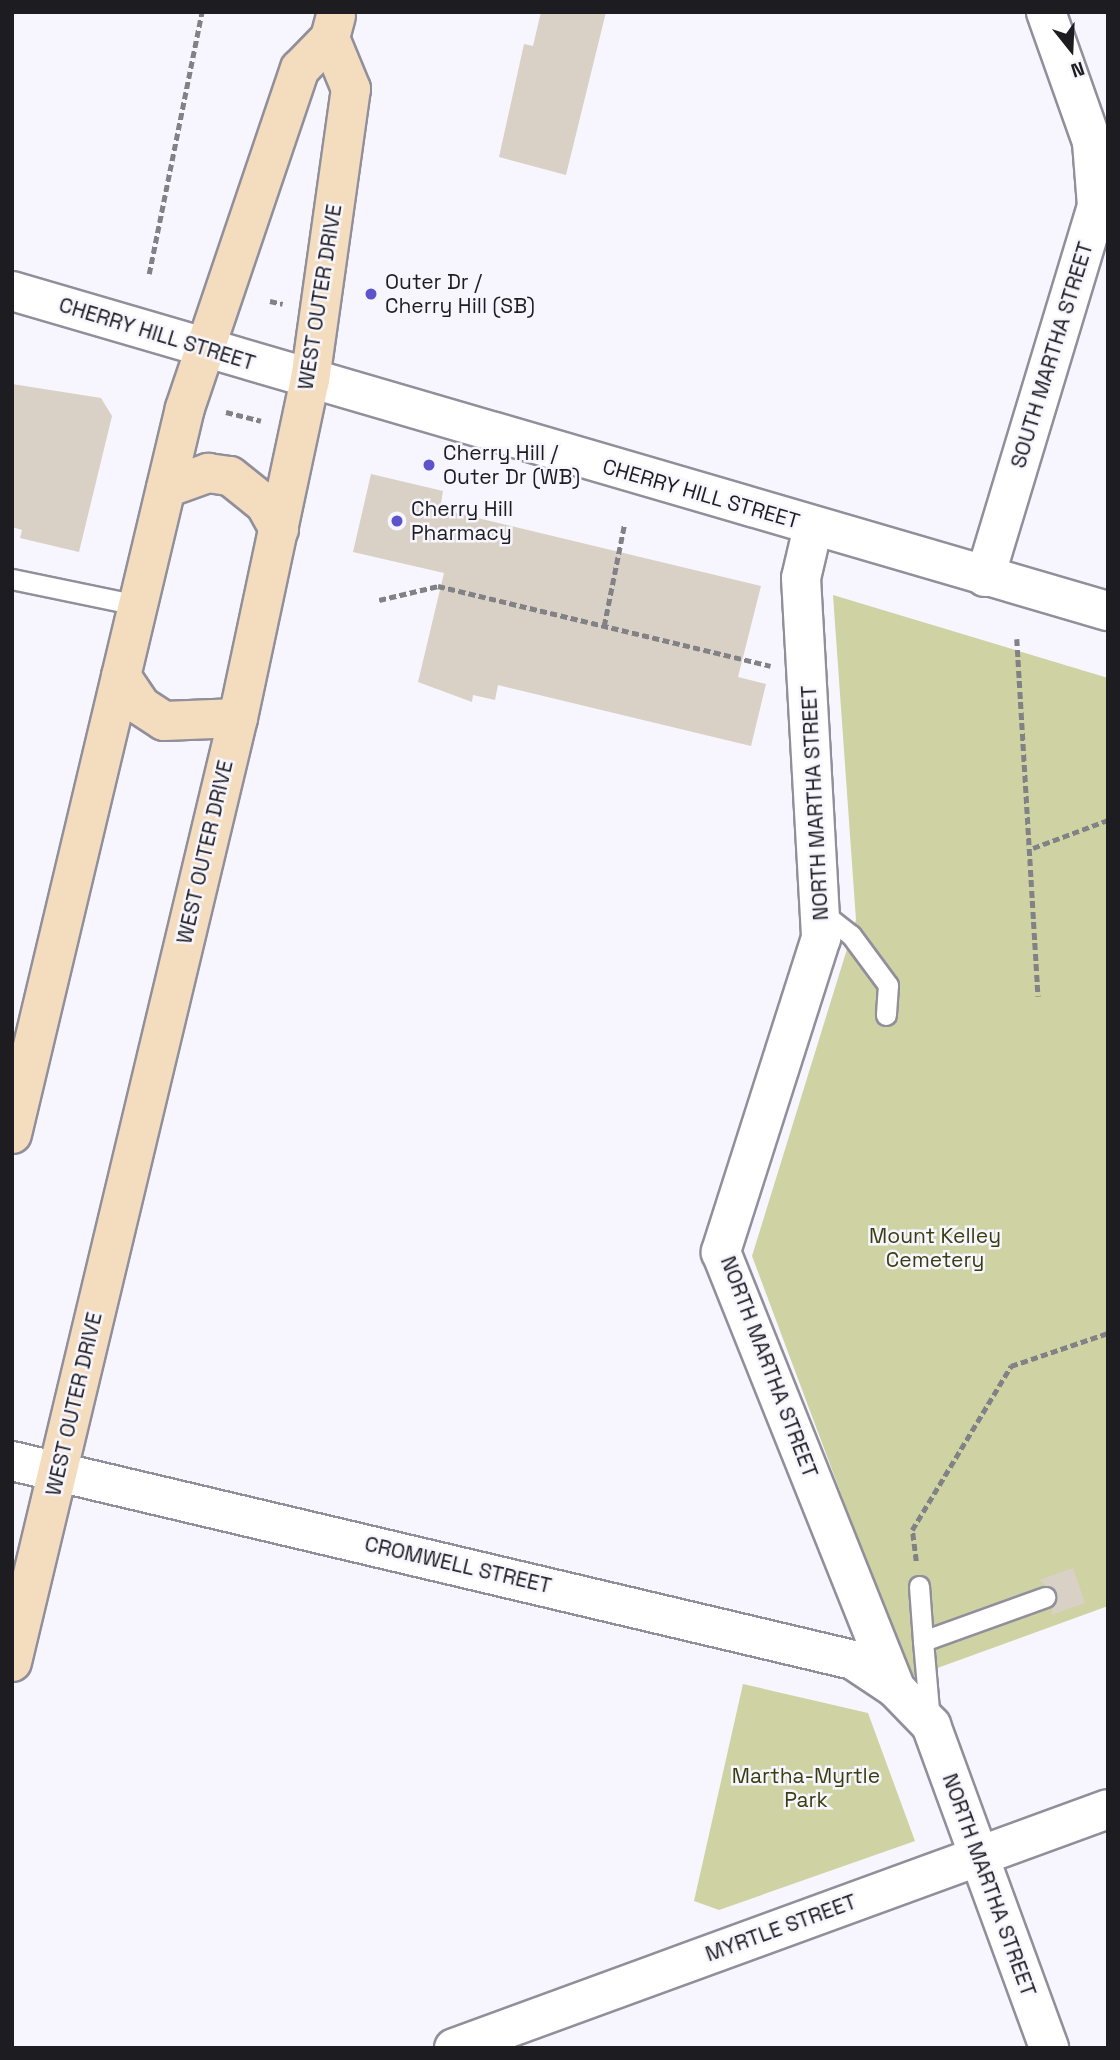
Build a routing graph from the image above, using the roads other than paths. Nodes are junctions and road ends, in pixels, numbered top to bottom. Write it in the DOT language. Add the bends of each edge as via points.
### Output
graph roads {
  1 [pos="1046,12"];
  2 [pos="334,25"];
  3 [pos="12,291"];
  4 [pos="206,349"];
  5 [pos="310,380"];
  6 [pos="166,488"];
  7 [pos="813,527"];
  8 [pos="279,529"];
  9 [pos="985,577"];
  10 [pos="12,579"];
  11 [pos="138,605"];
  12 [pos="1108,611"];
  13 [pos="121,676"];
  14 [pos="238,718"];
  15 [pos="824,914"];
  16 [pos="886,1015"];
  17 [pos="12,1134"];
  18 [pos="12,1461"];
  19 [pos="58,1470"];
  20 [pos="919,1586"];
  21 [pos="1045,1597"];
  22 [pos="923,1641"];
  23 [pos="12,1662"];
  24 [pos="895,1688"];
  25 [pos="931,1725"];
  26 [pos="1108,1809"];
  27 [pos="978,1855"];
  28 [pos="454,2048"];
  29 [pos="1049,2048"];
  1 -- 9 [label="street, SOUTH MARTHA STREET" via="1093,142 1097,206"];
  2 -- 4 [label="main road, WEST OUTER DRIVE" via="300,69"];
  2 -- 5 [label="main road, WEST OUTER DRIVE" via="351,89"];
  3 -- 4 [label="street, CHERRY HILL STREET"];
  4 -- 5 [label="street, CHERRY HILL STREET"];
  4 -- 6 [label="main road, WEST OUTER DRIVE"];
  5 -- 7 [label="street, CHERRY HILL STREET"];
  5 -- 8 [label="main road, WEST OUTER DRIVE"];
  6 -- 8 [label="main road" via="208,473 230,476 265,504"];
  6 -- 11 [label="main road, WEST OUTER DRIVE"];
  7 -- 9 [label="street, CHERRY HILL STREET"];
  7 -- 15 [label="street, NORTH MARTHA STREET" via="801,578"];
  8 -- 14 [label="main road, WEST OUTER DRIVE"];
  9 -- 12 [label="street, CHERRY HILL STREET"];
  10 -- 11 [label="lane"];
  11 -- 13 [label="main road, WEST OUTER DRIVE"];
  13 -- 14 [label="main road" via="141,706 164,721"];
  13 -- 17 [label="main road, WEST OUTER DRIVE"];
  14 -- 19 [label="main road, WEST OUTER DRIVE"];
  15 -- 16 [label="lane" via="851,935 888,985"];
  15 -- 24 [label="street, NORTH MARTHA STREET" via="722,1252"];
  18 -- 19 [label="street, CROMWELL STREET"];
  19 -- 23 [label="main road, WEST OUTER DRIVE"];
  19 -- 24 [label="street, CROMWELL STREET" via="853,1660"];
  20 -- 22 [label="lane"];
  21 -- 22 [label="lane"];
  22 -- 25 [label="lane"];
  24 -- 25 [label="street, NORTH MARTHA STREET"];
  25 -- 27 [label="street, NORTH MARTHA STREET"];
  26 -- 27 [label="street, MYRTLE STREET"];
  27 -- 28 [label="street, MYRTLE STREET"];
  27 -- 29 [label="street, NORTH MARTHA STREET"];
}
